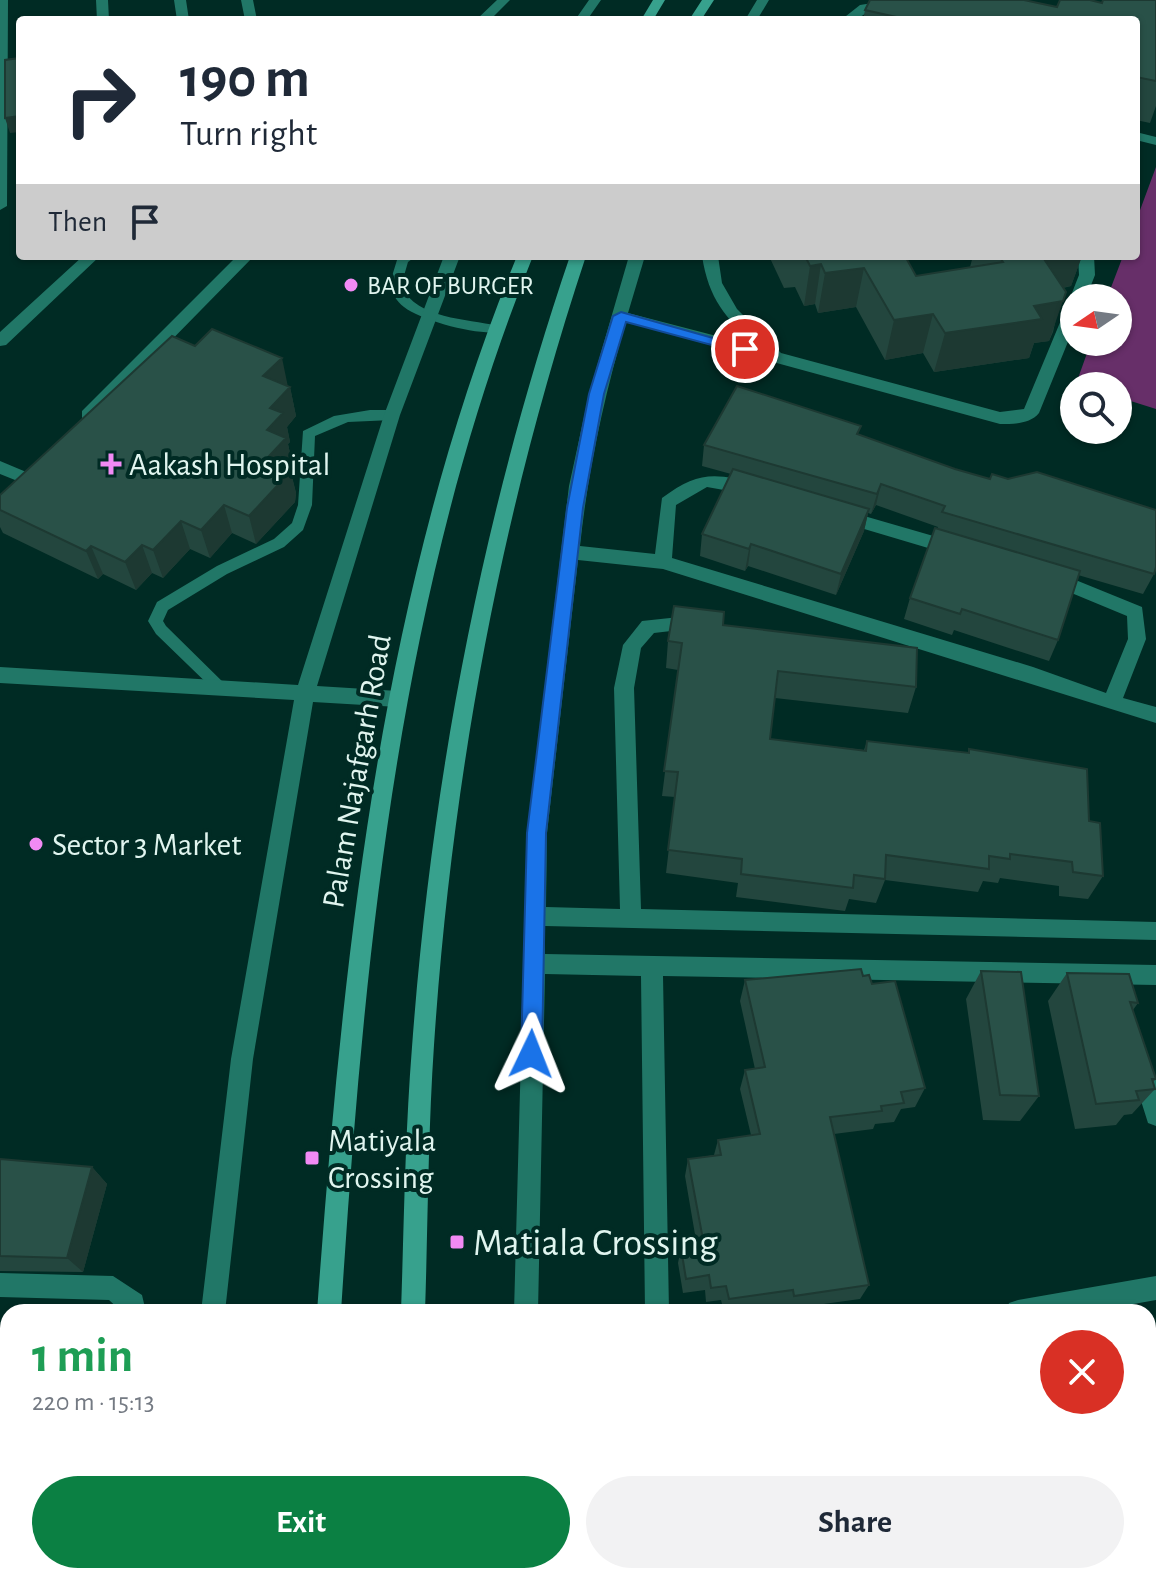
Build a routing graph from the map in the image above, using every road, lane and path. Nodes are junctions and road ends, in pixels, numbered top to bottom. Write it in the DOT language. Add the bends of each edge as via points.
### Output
graph roads {
  1 [pos="2,0"];
  2 [pos="504,0"];
  3 [pos="914,0"];
  4 [pos="486,16"];
  5 [pos="853,16"];
  6 [pos="1,143"];
  7 [pos="0,206"];
  8 [pos="88,260"];
  9 [pos="242,260"];
  10 [pos="403,260"];
  11 [pos="450,260"];
  12 [pos="523,260"];
  13 [pos="577,260"];
  14 [pos="636,260"];
  15 [pos="711,260"];
  16 [pos="1086,260"];
  17 [pos="1083,284"];
  18 [pos="428,316"];
  19 [pos="621,316"];
  20 [pos="494,329"];
  21 [pos="0,341"];
  22 [pos="1060,344"];
  23 [pos="775,357"];
  24 [pos="392,415"];
  25 [pos="81,423"];
  26 [pos="0,467"];
  27 [pos="769,494"];
  28 [pos="8,495"];
  29 [pos="814,507"];
  30 [pos="569,552"];
  31 [pos="967,553"];
  32 [pos="663,562"];
  33 [pos="1029,571"];
  34 [pos="721,626"];
  35 [pos="0,675"];
  36 [pos="224,691"];
  37 [pos="305,695"];
  38 [pos="398,699"];
  39 [pos="1112,703"];
  40 [pos="1156,715"];
  41 [pos="535,916"];
  42 [pos="631,918"];
  43 [pos="1156,931"];
  44 [pos="534,964"];
  45 [pos="652,968"];
  46 [pos="1105,973"];
  47 [pos="1156,975"];
  48 [pos="1121,1001"];
  49 [pos="1134,1044"];
  50 [pos="1156,1115"];
  51 [pos="0,1285"];
  52 [pos="1156,1288"];
  53 [pos="133,1304"];
  54 [pos="214,1304"];
  55 [pos="330,1304"];
  56 [pos="413,1304"];
  57 [pos="526,1304"];
  58 [pos="657,1304"];
  59 [pos="1064,1304"];
  1 -- 6 [label="street"];
  2 -- 4 [label="street"];
  3 -- 5 [label="street" via="865,8"];
  6 -- 7 [label="street"];
  8 -- 21 [label="street"];
  9 -- 25 [label="street"];
  10 -- 18 [label="lane" via="397,293"];
  11 -- 18 [label="street"];
  12 -- 20 [label="main road, Palam Najafgarh Road"];
  13 -- 56 [label="main road" via="547,341 508,484 462,703 426,1010"];
  14 -- 19 [label="street"];
  15 -- 23 [label="street" via="714,283 731,312"];
  16 -- 17 [label="street"];
  18 -- 20 [label="lane"];
  18 -- 24 [label="street"];
  19 -- 23 [label="street"];
  19 -- 30 [label="street" via="597,394"];
  20 -- 38 [label="main road, Palam Najafgarh Road" via="443,498"];
  22 -- 23 [label="street" via="1031,413 1018,418 965,410"];
  24 -- 36 [label="lane" via="352,415 308,434 305,505 298,526 279,543 222,570 157,613 161,630"];
  24 -- 37 [label="street"];
  26 -- 28 [label="street" via="31,473"];
  27 -- 32 [label="street" via="723,480 693,482 668,502"];
  29 -- 31 [label="street"];
  30 -- 32 [label="street"];
  30 -- 41 [label="street" via="537,833"];
  32 -- 39 [label="street"];
  33 -- 39 [label="street" via="1075,584 1136,612 1137,639"];
  34 -- 42 [label="street" via="690,621 649,626 632,645 624,688"];
  35 -- 36 [label="street"];
  36 -- 37 [label="street"];
  37 -- 38 [label="street"];
  37 -- 54 [label="street" via="242,1059"];
  38 -- 55 [label="main road, Palam Najafgarh Road" via="363,931"];
  39 -- 40 [label="street"];
  41 -- 42 [label="street"];
  41 -- 44 [label="street"];
  42 -- 43 [label="street"];
  44 -- 45 [label="street"];
  44 -- 57 [label="street"];
  45 -- 46 [label="street"];
  45 -- 58 [label="street"];
  46 -- 47 [label="street"];
  46 -- 48 [label="street"];
  49 -- 50 [label="street"];
  51 -- 53 [label="street" via="113,1288"];
  52 -- 59 [label="street"];
}
